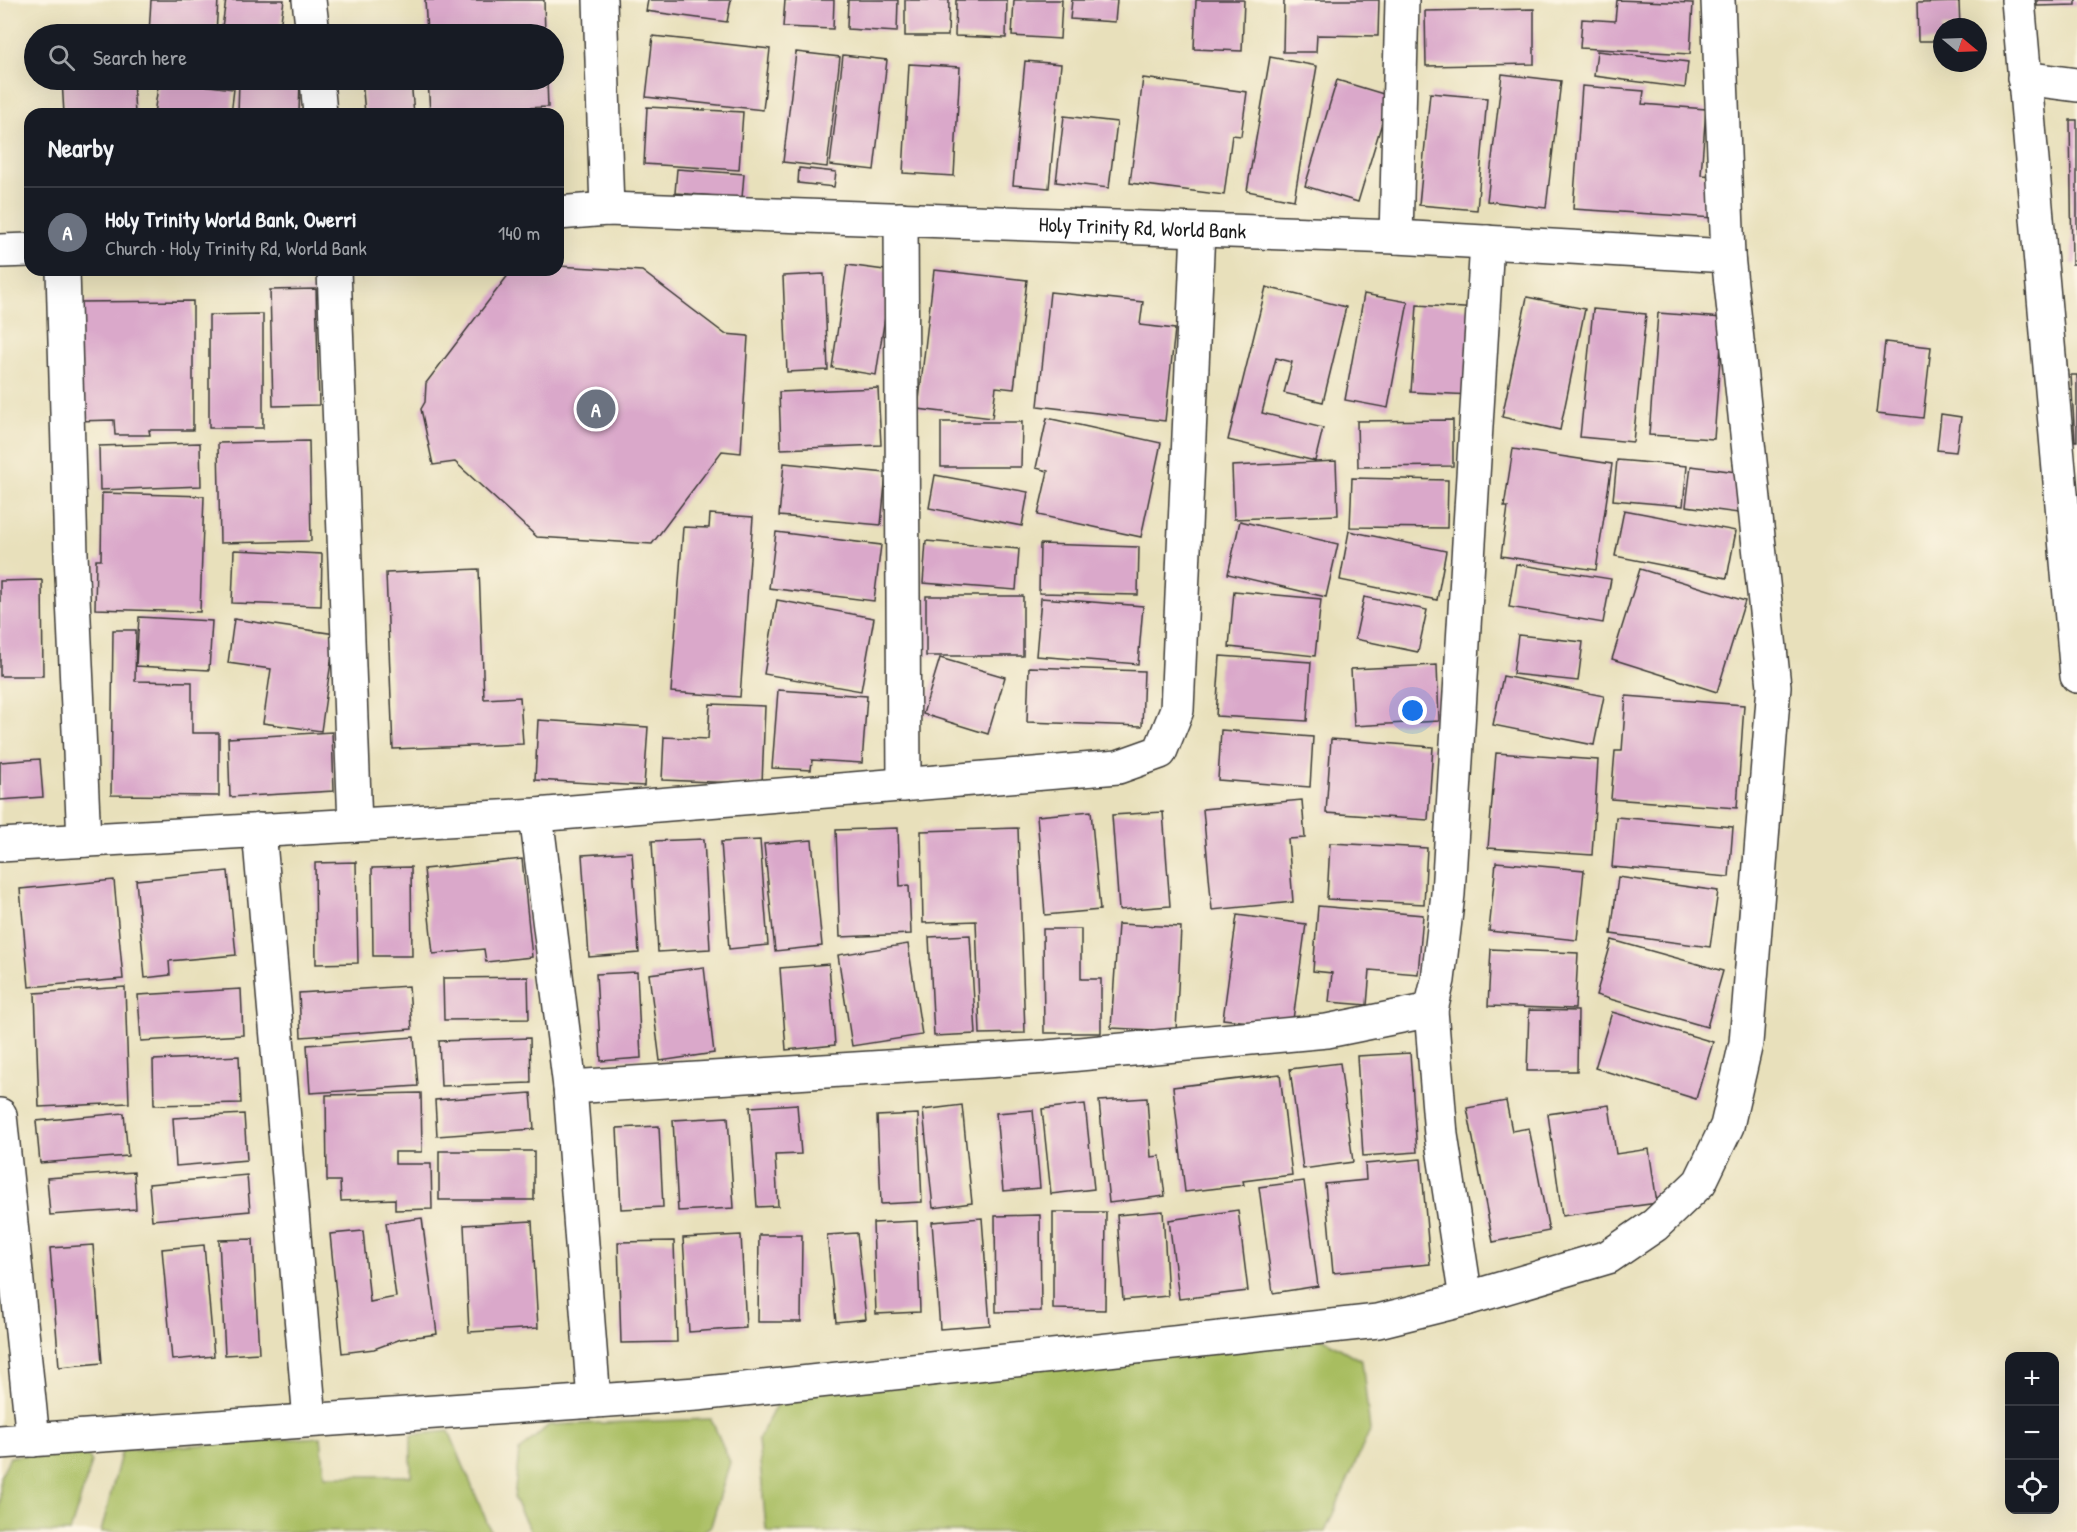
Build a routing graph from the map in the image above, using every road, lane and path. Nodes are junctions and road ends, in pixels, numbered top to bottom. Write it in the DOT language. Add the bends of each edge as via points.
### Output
graph roads {
  1 [pos="309,0"];
  2 [pos="600,0"];
  3 [pos="1402,0"];
  4 [pos="1718,0"];
  5 [pos="2018,0"];
  6 [pos="311,24"];
  7 [pos="2024,78"];
  8 [pos="2077,85"];
  9 [pos="318,90"];
  10 [pos="319,108"];
  11 [pos="608,209"];
  12 [pos="564,213"];
  13 [pos="901,219"];
  14 [pos="1198,230"];
  15 [pos="1396,237"];
  16 [pos="1486,242"];
  17 [pos="24,250"];
  18 [pos="0,252"];
  19 [pos="1728,256"];
  20 [pos="63,276"];
  21 [pos="334,276"];
  22 [pos="2077,676"];
  23 [pos="904,784"];
  24 [pos="536,814"];
  25 [pos="355,825"];
  26 [pos="259,830"];
  27 [pos="84,840"];
  28 [pos="0,845"];
  29 [pos="1431,1010"];
  30 [pos="570,1088"];
  31 [pos="0,1118"];
  32 [pos="1466,1299"];
  33 [pos="594,1401"];
  34 [pos="310,1420"];
  35 [pos="33,1440"];
  36 [pos="0,1442"];
  1 -- 6 [label="street"];
  2 -- 11 [label="street"];
  3 -- 15 [label="street"];
  4 -- 19 [label="street"];
  5 -- 7 [label="street"];
  7 -- 8 [label="street"];
  7 -- 22 [label="street"];
  9 -- 10 [label="street"];
  11 -- 12 [label="street, Holy Trinity Rd, World Bank"];
  11 -- 13 [label="street, Holy Trinity Rd, World Bank"];
  13 -- 14 [label="street, Holy Trinity Rd, World Bank"];
  13 -- 23 [label="street"];
  14 -- 15 [label="street, Holy Trinity Rd, World Bank"];
  14 -- 23 [label="street" via="1177,710 1160,752 1118,767"];
  15 -- 16 [label="street, Holy Trinity Rd, World Bank"];
  16 -- 19 [label="street, Holy Trinity Rd, World Bank"];
  16 -- 29 [label="street" via="1449,894"];
  17 -- 18 [label="street"];
  19 -- 32 [label="street" via="1774,686 1746,1043 1727,1126 1700,1182 1655,1225 1608,1257"];
  20 -- 27 [label="street"];
  21 -- 25 [label="street"];
  23 -- 24 [label="street"];
  24 -- 25 [label="street"];
  24 -- 30 [label="street"];
  25 -- 26 [label="street"];
  26 -- 27 [label="street"];
  26 -- 34 [label="street"];
  27 -- 28 [label="street"];
  29 -- 30 [label="street" via="1327,1031 1070,1055"];
  29 -- 32 [label="street" via="1441,1135"];
  30 -- 33 [label="street"];
  31 -- 35 [label="street"];
  32 -- 33 [label="street" via="1378,1321 697,1394"];
  33 -- 34 [label="street"];
  34 -- 35 [label="street"];
  35 -- 36 [label="street"];
}
